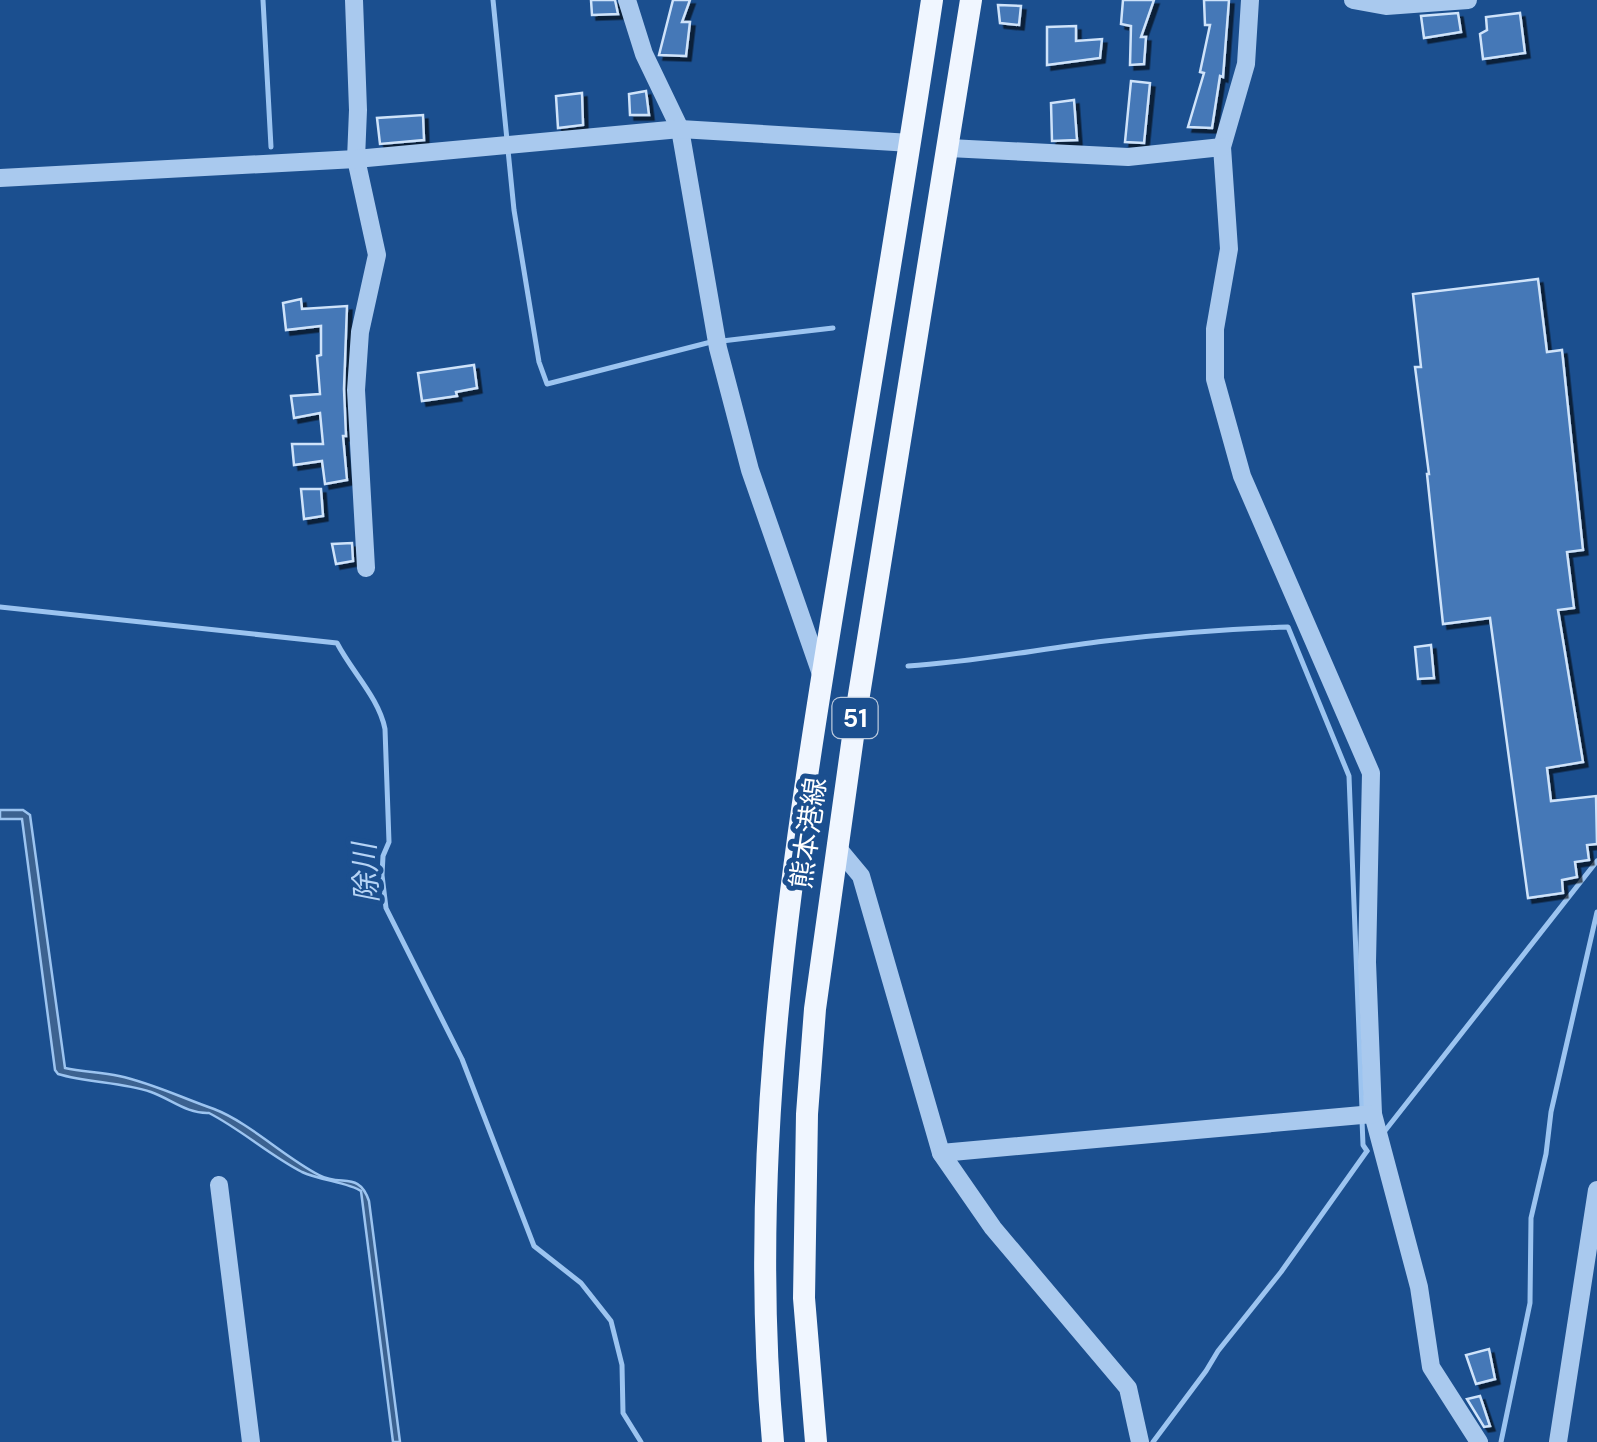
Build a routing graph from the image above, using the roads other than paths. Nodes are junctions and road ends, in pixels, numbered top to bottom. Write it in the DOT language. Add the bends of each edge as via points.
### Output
graph roads {
  1 [pos="354,0"];
  2 [pos="627,0"];
  3 [pos="932,0"];
  4 [pos="971,0"];
  5 [pos="1250,0"];
  6 [pos="1353,0"];
  7 [pos="1468,0"];
  8 [pos="680,130"];
  9 [pos="911,143"];
  10 [pos="1222,146"];
  11 [pos="948,148"];
  12 [pos="356,159"];
  13 [pos="0,178"];
  14 [pos="366,568"];
  15 [pos="822,678"];
  16 [pos="836,846"];
  17 [pos="1374,1114"];
  18 [pos="941,1153"];
  19 [pos="219,1185"];
  20 [pos="1597,1190"];
  21 [pos="812,1393"];
  22 [pos="769,1398"];
  23 [pos="251,1442"];
  24 [pos="773,1442"];
  25 [pos="816,1442"];
  26 [pos="1140,1442"];
  27 [pos="1479,1442"];
  28 [pos="1558,1442"];
  1 -- 12 [label="street"];
  2 -- 8 [label="street"];
  3 -- 9 [label="main road, 熊本港線 / 51"];
  4 -- 11 [label="main road, 熊本港線 / 51"];
  5 -- 10 [label="street" via="1246,64"];
  6 -- 7 [label="street" via="1386,6"];
  8 -- 9 [label="street"];
  8 -- 12 [label="street"];
  8 -- 15 [label="street" via="718,348 750,470"];
  9 -- 15 [label="main road, 熊本港線 / 51"];
  10 -- 11 [label="street" via="1128,158"];
  10 -- 17 [label="street" via="1229,249 1215,329 1216,379 1231,445 1371,773 1367,962"];
  11 -- 16 [label="main road, 熊本港線 / 51"];
  12 -- 13 [label="street"];
  12 -- 14 [label="street" via="377,255 356,390"];
  15 -- 22 [label="main road, 熊本港線 / 51" via="786,909 770,1072"];
  16 -- 18 [label="street" via="861,876"];
  16 -- 21 [label="main road, 熊本港線 / 51" via="807,1114 804,1298"];
  17 -- 18 [label="street"];
  17 -- 27 [label="street" via="1431,1367"];
  18 -- 26 [label="street" via="993,1228 1128,1388"];
  19 -- 23 [label="street"];
  20 -- 28 [label="street"];
  21 -- 22 [label="main road"];
  21 -- 25 [label="main road, 熊本港線 / 51"];
  22 -- 24 [label="main road, 熊本港線 / 51"];
}
